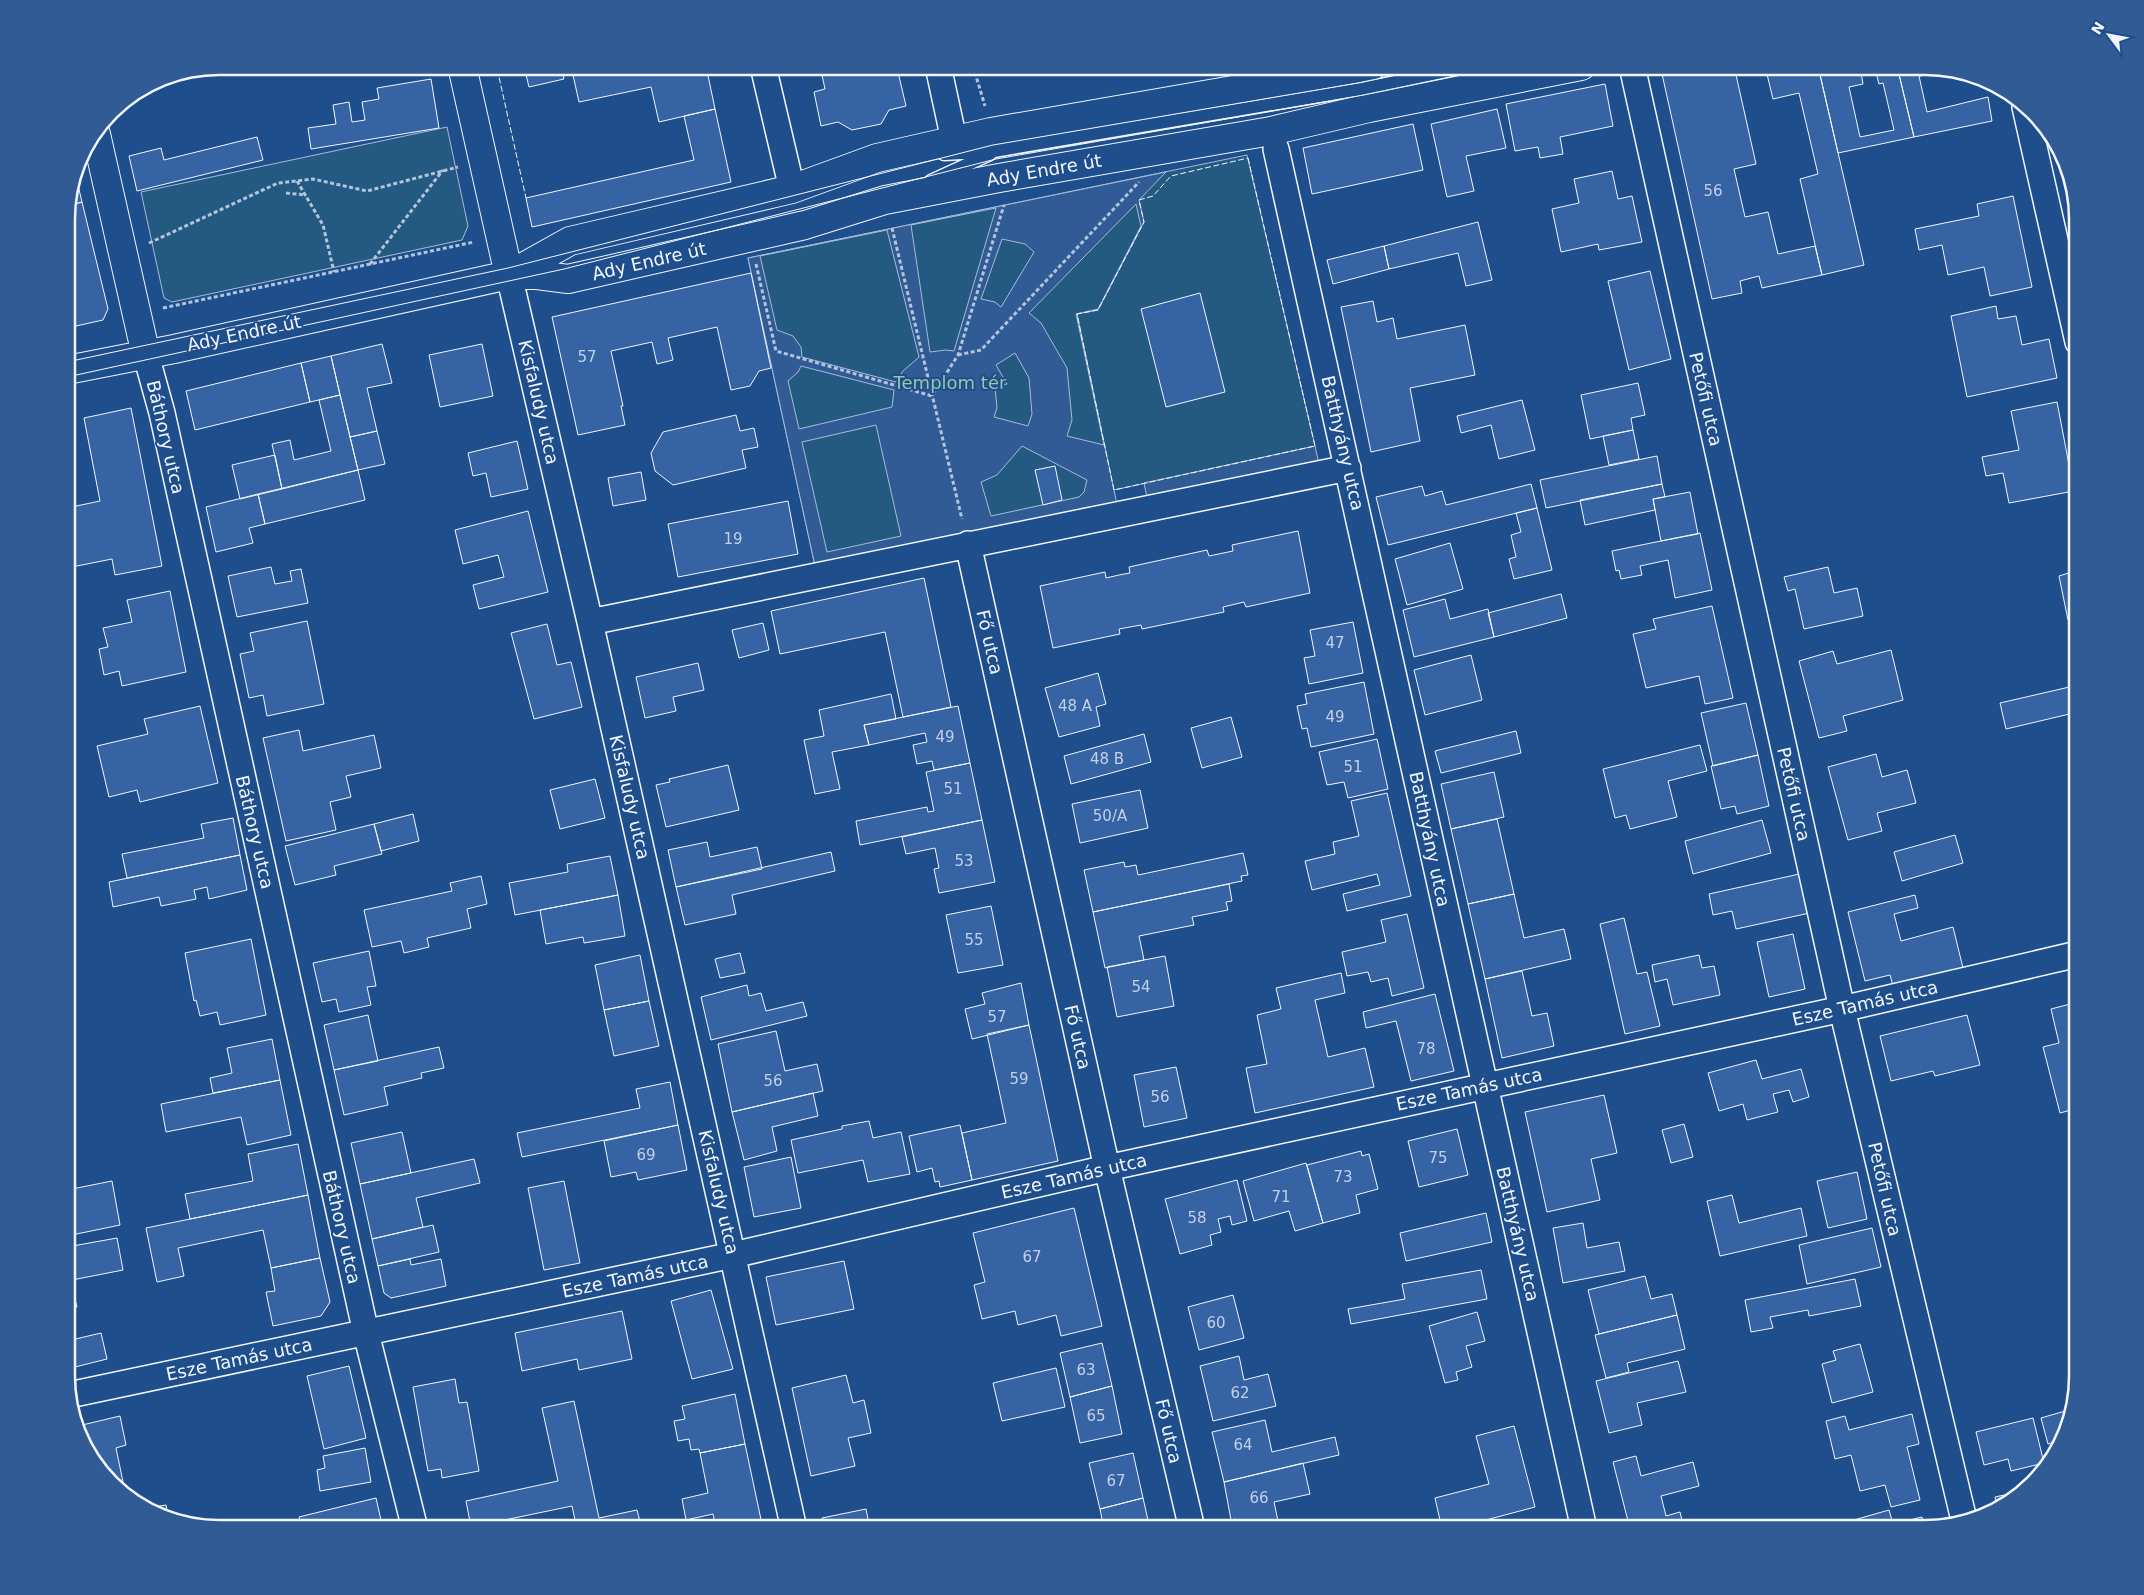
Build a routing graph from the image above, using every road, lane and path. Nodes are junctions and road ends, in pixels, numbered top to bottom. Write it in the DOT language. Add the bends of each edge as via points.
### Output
graph roads {
  1 [pos="464,75"];
  2 [pos="766,75"];
  3 [pos="940,75"];
  4 [pos="976,75"];
  5 [pos="1323,75"];
  6 [pos="1428,75"];
  7 [pos="1536,75"];
  8 [pos="1634,75"];
  9 [pos="1258,87"];
  10 [pos="1369,108"];
  11 [pos="986,109"];
  12 [pos="2027,117"];
  13 [pos="954,140"];
  14 [pos="98,141"];
  15 [pos="1276,149"];
  16 [pos="994,152"];
  17 [pos="877,158"];
  18 [pos="484,160"];
  19 [pos="443,170"];
  20 [pos="1145,176"];
  21 [pos="999,178"];
  22 [pos="297,181"];
  23 [pos="792,189"];
  24 [pos="286,193"];
  25 [pos="306,195"];
  26 [pos="885,200"];
  27 [pos="892,228"];
  28 [pos="501,236"];
  29 [pos="124,255"];
  30 [pos="754,256"];
  31 [pos="370,264"];
  32 [pos="334,272"];
  33 [pos="509,275"];
  34 [pos="2069,302"];
  35 [pos="159,313"];
  36 [pos="146,354"];
  37 [pos="958,355"];
  38 [pos="75,368"];
  39 [pos="932,396"];
  40 [pos="1348,468"];
  41 [pos="968,544"];
  42 [pos="590,622"];
  43 [pos="2069,956"];
  44 [pos="1842,1009"];
  45 [pos="1485,1086"];
  46 [pos="1107,1168"];
  47 [pos="733,1255"];
  48 [pos="366,1333"];
  49 [pos="76,1393"];
  50 [pos="1963,1514"];
  51 [pos="413,1520"];
  52 [pos="792,1520"];
  53 [pos="1190,1520"];
  54 [pos="1582,1520"];
  1 -- 18 [label="street, Kisfaludy utca"];
  2 -- 23 [label="street"];
  3 -- 13 [label="street"];
  4 -- 11 [label="path"];
  5 -- 9 [label="street, Ady Endre út"];
  6 -- 9 [label="lane" via="1361,89"];
  7 -- 10 [label="street, Ady Endre út"];
  8 -- 44 [label="street, Petőfi utca"];
  9 -- 10 [label="lane"];
  9 -- 13 [label="street, Ady Endre út"];
  9 -- 16 [label="lane"];
  10 -- 21 [label="street, Ady Endre út" via="1271,131"];
  12 -- 34 [label="street"];
  13 -- 17 [label="street, Ady Endre út"];
  14 -- 29 [label="street, Báthory utca"];
  15 -- 40 [label="street, Batthyány utca"];
  16 -- 17 [label="lane"];
  16 -- 26 [label="lane"];
  17 -- 23 [label="street, Ady Endre út"];
  18 -- 19 [label="path"];
  18 -- 28 [label="street, Kisfaludy utca"];
  19 -- 22 [label="path" via="366,191 313,179"];
  19 -- 31 [label="path"];
  20 -- 37 [label="path" via="981,350"];
  21 -- 26 [label="street, Ady Endre út"];
  21 -- 37 [label="path" via="1004,205"];
  22 -- 25 [label="path"];
  22 -- 29 [label="path" via="278,184"];
  23 -- 33 [label="street, Ady Endre út" via="570,241"];
  24 -- 25 [label="path"];
  25 -- 32 [label="path" via="323,225"];
  26 -- 33 [label="street, Ady Endre út" via="805,225 568,279"];
  27 -- 39 [label="path"];
  28 -- 31 [label="path"];
  28 -- 33 [label="street, Kisfaludy utca"];
  29 -- 36 [label="street, Báthory utca"];
  30 -- 39 [label="path" via="776,351"];
  31 -- 32 [label="path"];
  32 -- 35 [label="path" via="162,309"];
  33 -- 36 [label="street, Ady Endre út"];
  33 -- 42 [label="street, Kisfaludy utca"];
  36 -- 38 [label="street, Ady Endre út"];
  36 -- 48 [label="street, Báthory utca"];
  37 -- 39 [label="path"];
  39 -- 41 [label="path"];
  40 -- 41 [label="street"];
  40 -- 45 [label="street, Batthyány utca"];
  41 -- 42 [label="street"];
  41 -- 46 [label="street, Fő utca"];
  42 -- 47 [label="street, Kisfaludy utca"];
  43 -- 44 [label="street, Esze Tamás utca"];
  44 -- 45 [label="street, Esze Tamás utca"];
  44 -- 50 [label="street, Petőfi utca"];
  45 -- 46 [label="street, Esze Tamás utca"];
  45 -- 54 [label="street, Batthyány utca"];
  46 -- 47 [label="street, Esze Tamás utca"];
  46 -- 53 [label="street, Fő utca"];
  47 -- 48 [label="street, Esze Tamás utca"];
  47 -- 52 [label="street, Kisfaludy utca"];
  48 -- 49 [label="street, Esze Tamás utca"];
  48 -- 51 [label="street, Báthory utca"];
}
